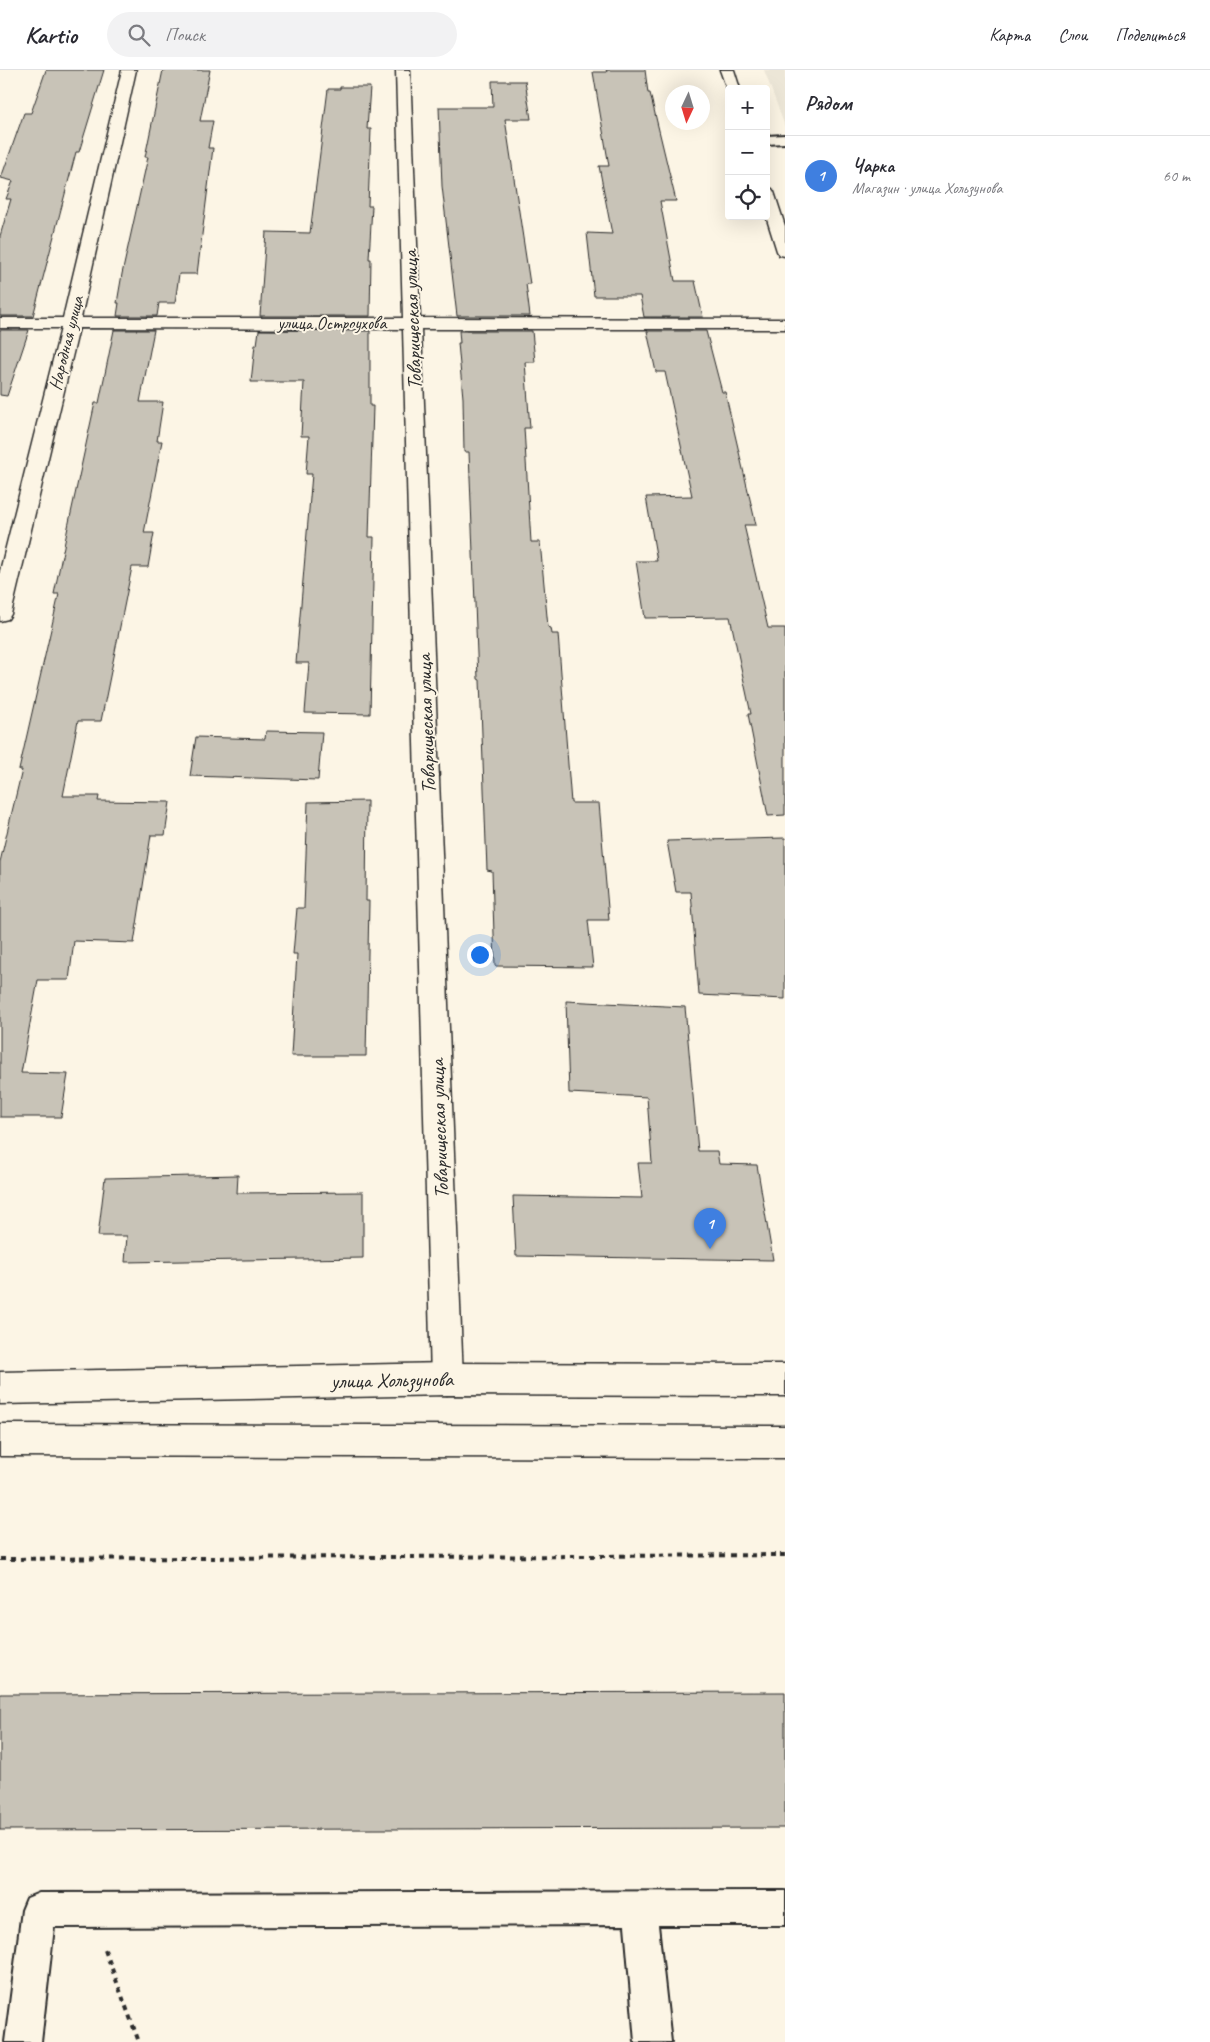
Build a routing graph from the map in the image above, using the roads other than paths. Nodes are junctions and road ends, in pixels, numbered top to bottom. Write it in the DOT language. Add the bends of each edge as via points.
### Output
graph roads {
  1 [pos="129,70"];
  2 [pos="403,70"];
  3 [pos="728,70"];
  4 [pos="732,85"];
  5 [pos="770,140"];
  6 [pos="785,140"];
  7 [pos="770,204"];
  8 [pos="785,251"];
  9 [pos="0,323"];
  10 [pos="71,323"];
  11 [pos="413,323"];
  12 [pos="785,324"];
  13 [pos="0,614"];
  14 [pos="448,1379"];
  15 [pos="785,1380"];
  16 [pos="0,1388"];
  17 [pos="0,1440"];
  18 [pos="785,1442"];
  19 [pos="785,1908"];
  20 [pos="640,1909"];
  21 [pos="23,2042"];
  22 [pos="653,2042"];
  1 -- 10 [label="street, Народная улица"];
  2 -- 11 [label="street, Товарищеская улица"];
  3 -- 4 [label="street"];
  5 -- 6 [label="lane"];
  7 -- 8 [label="street"];
  9 -- 10 [label="street, улица Остроухова"];
  10 -- 11 [label="street, улица Остроухова"];
  10 -- 13 [label="street, Народная улица"];
  11 -- 12 [label="street, улица Остроухова"];
  11 -- 14 [label="street, Товарищеская улица"];
  14 -- 15 [label="street, улица Хользунова"];
  14 -- 16 [label="street, улица Хользунова"];
  17 -- 18 [label="street"];
  19 -- 20 [label="lane"];
  20 -- 21 [label="lane" via="38,1910"];
  20 -- 22 [label="lane"];
}
